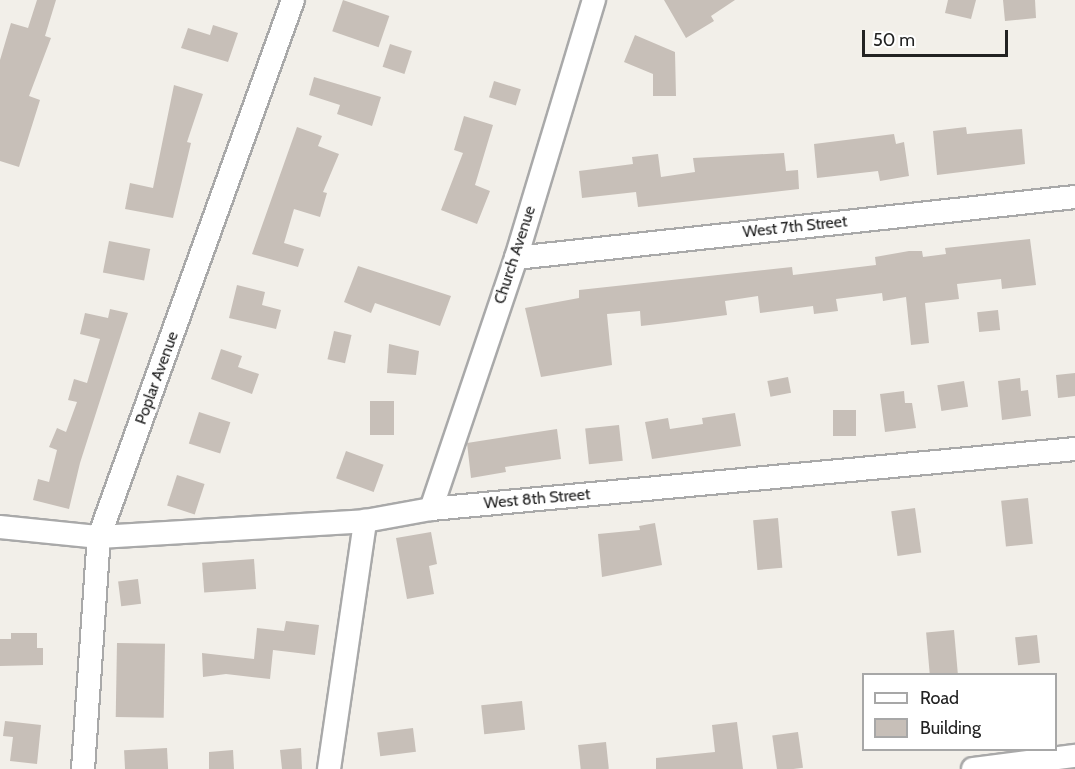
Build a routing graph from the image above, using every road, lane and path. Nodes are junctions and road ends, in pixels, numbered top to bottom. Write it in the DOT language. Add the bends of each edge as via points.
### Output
graph roads {
  1 [pos="293,0"];
  2 [pos="594,0"];
  3 [pos="1075,197"];
  4 [pos="516,258"];
  5 [pos="1075,449"];
  6 [pos="432,509"];
  7 [pos="365,521"];
  8 [pos="0,527"];
  9 [pos="99,537"];
  10 [pos="1075,756"];
  11 [pos="82,769"];
  12 [pos="329,769"];
  13 [pos="973,769"];
  1 -- 9 [label="street, Poplar Avenue"];
  2 -- 4 [label="street, Church Avenue"];
  3 -- 4 [label="street, West 7th Street"];
  4 -- 6 [label="street, Church Avenue"];
  5 -- 6 [label="street, West 8th Street"];
  6 -- 7 [label="street, West 8th Street"];
  7 -- 9 [label="street, West 8th Street"];
  7 -- 12 [label="street"];
  8 -- 9 [label="street, West 8th Street"];
  9 -- 11 [label="street, Poplar Avenue"];
  10 -- 13 [label="street"];
}
